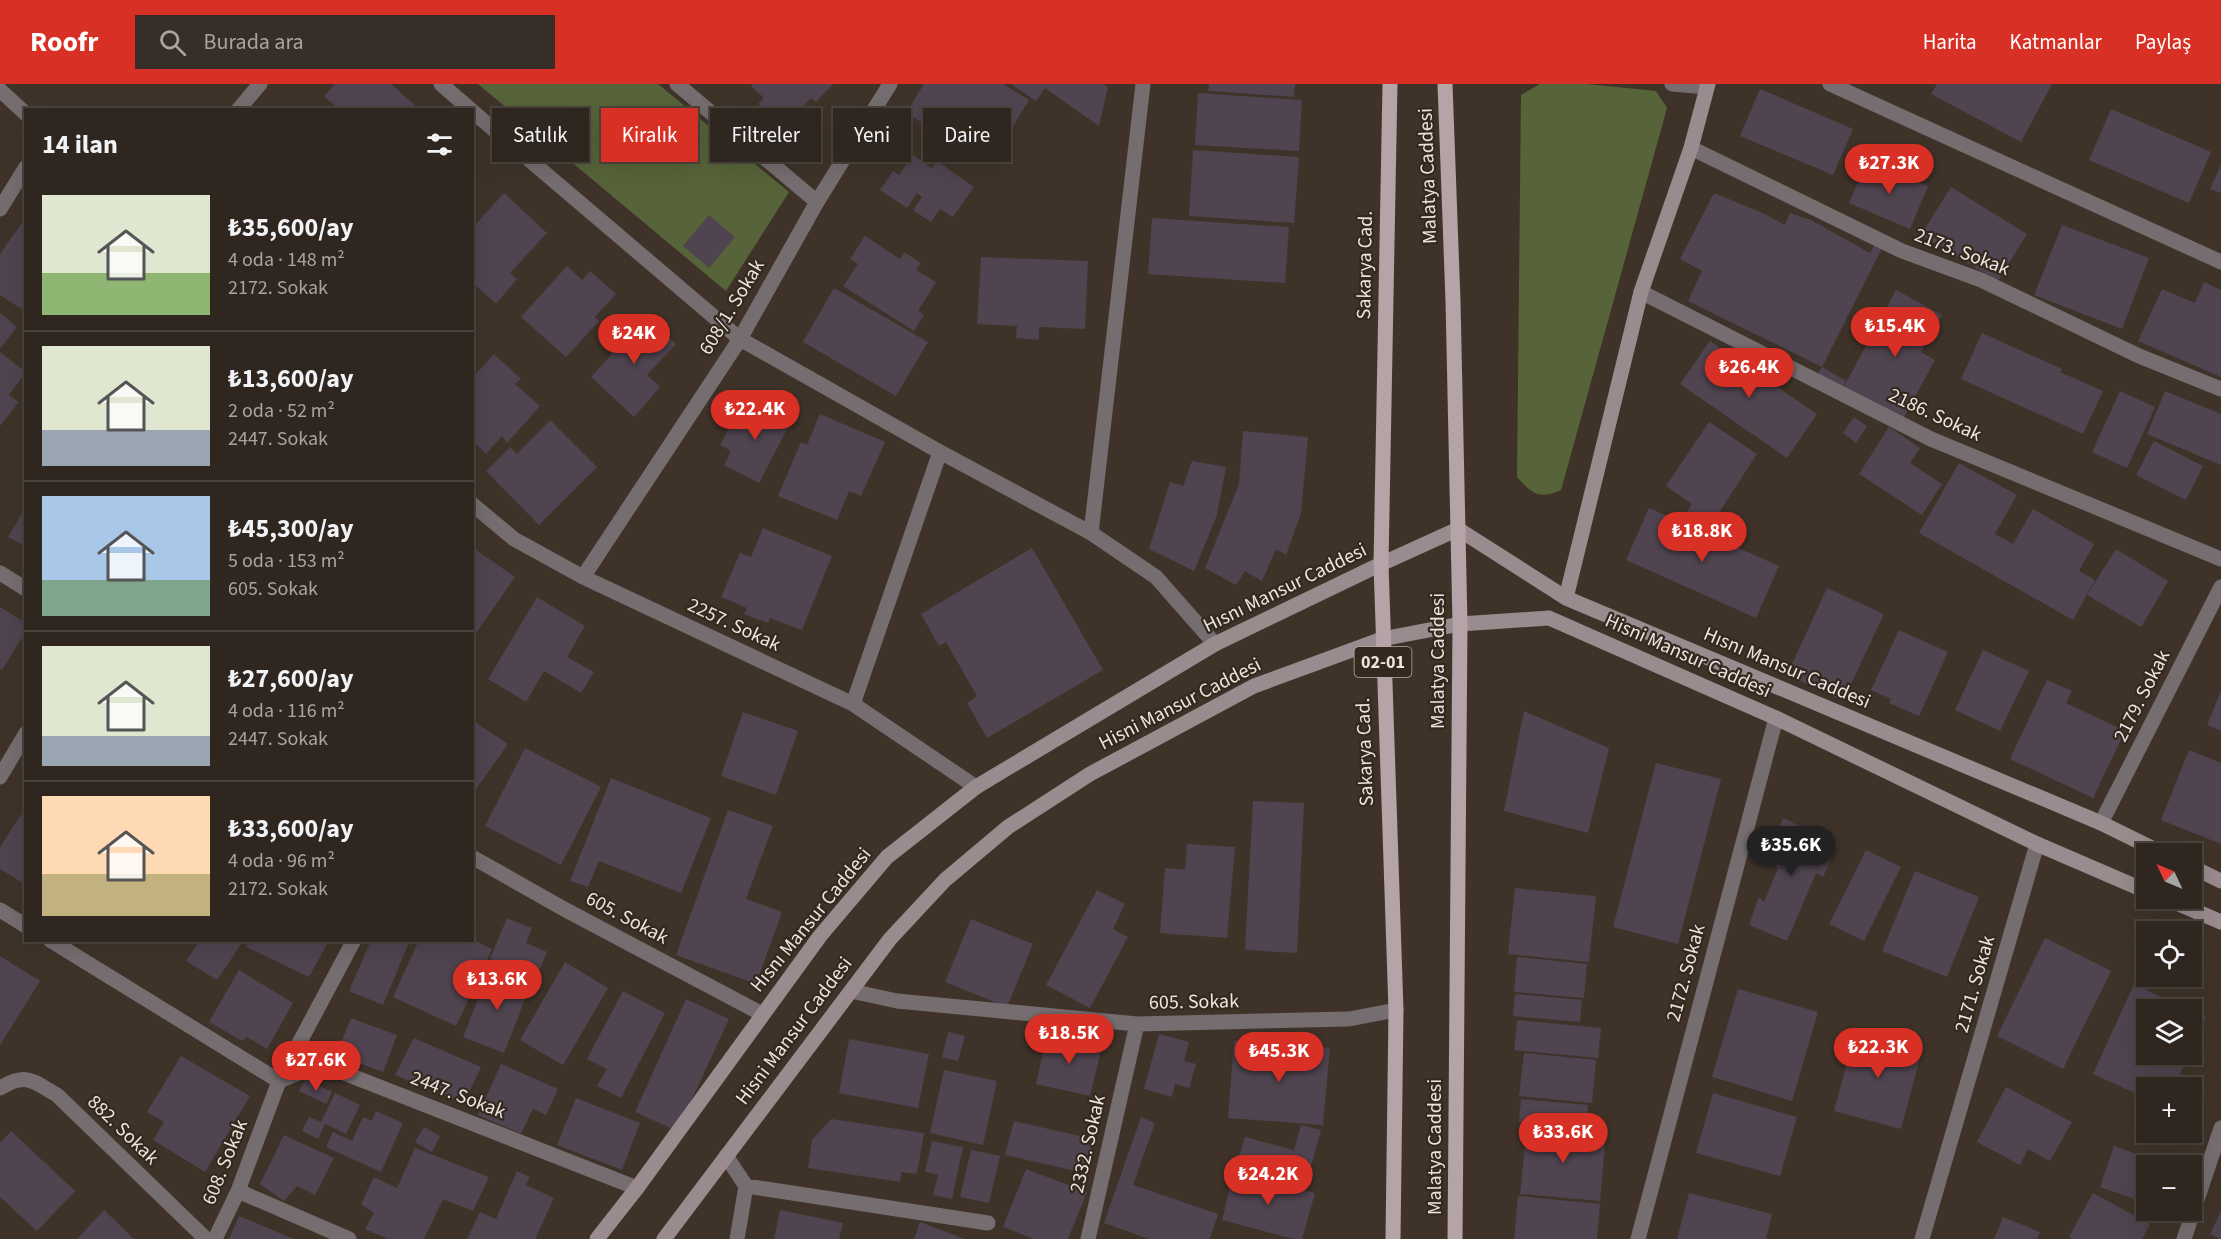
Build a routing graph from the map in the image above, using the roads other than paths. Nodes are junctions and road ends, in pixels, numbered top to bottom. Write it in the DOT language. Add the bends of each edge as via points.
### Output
graph roads {
  1 [pos="260,84"];
  2 [pos="441,84"];
  3 [pos="677,84"];
  4 [pos="890,84"];
  5 [pos="1143,84"];
  6 [pos="1390,84"];
  7 [pos="1445,84"];
  8 [pos="1672,84"];
  9 [pos="1830,84"];
  10 [pos="1708,86"];
  11 [pos="0,90"];
  12 [pos="240,108"];
  13 [pos="470,108"];
  14 [pos="24,112"];
  15 [pos="474,112"];
  16 [pos="1691,148"];
  17 [pos="24,170"];
  18 [pos="817,202"];
  19 [pos="0,209"];
  20 [pos="2221,261"];
  21 [pos="1641,291"];
  22 [pos="740,339"];
  23 [pos="2221,389"];
  24 [pos="940,452"];
  25 [pos="474,506"];
  26 [pos="1458,529"];
  27 [pos="1091,533"];
  28 [pos="2221,558"];
  29 [pos="1381,564"];
  30 [pos="0,573"];
  31 [pos="583,578"];
  32 [pos="2221,587"];
  33 [pos="24,588"];
  34 [pos="1566,598"];
  35 [pos="1460,624"];
  36 [pos="1382,639"];
  37 [pos="1215,644"];
  38 [pos="853,704"];
  39 [pos="1776,718"];
  40 [pos="24,737"];
  41 [pos="0,777"];
  42 [pos="976,787"];
  43 [pos="2101,823"];
  44 [pos="2142,843"];
  45 [pos="2037,844"];
  46 [pos="474,858"];
  47 [pos="2202,872"];
  48 [pos="2221,881"];
  49 [pos="2136,887"];
  50 [pos="2191,909"];
  51 [pos="0,910"];
  52 [pos="2221,922"];
  53 [pos="24,925"];
  54 [pos="53,942"];
  55 [pos="353,942"];
  56 [pos="851,992"];
  57 [pos="1396,1010"];
  58 [pos="762,1014"];
  59 [pos="1137,1024"];
  60 [pos="279,1081"];
  61 [pos="0,1088"];
  62 [pos="2221,1128"];
  63 [pos="726,1156"];
  64 [pos="746,1186"];
  65 [pos="637,1188"];
  66 [pos="238,1191"];
  67 [pos="988,1223"];
  68 [pos="206,1239"];
  69 [pos="215,1239"];
  70 [pos="349,1239"];
  71 [pos="597,1239"];
  72 [pos="664,1239"];
  73 [pos="737,1239"];
  74 [pos="1089,1239"];
  75 [pos="1393,1239"];
  76 [pos="1455,1239"];
  77 [pos="1638,1239"];
  78 [pos="1922,1239"];
  79 [pos="2184,1239"];
  1 -- 12 [label="street"];
  2 -- 13 [label="street"];
  3 -- 18 [label="street"];
  4 -- 18 [label="street, 608/1. Sokak"];
  5 -- 27 [label="street"];
  6 -- 29 [label="main road, Sakarya Cad. / 02-01"];
  7 -- 26 [label="main road, Malatya Caddesi"];
  8 -- 10 [label="street"];
  9 -- 20 [label="street"];
  10 -- 16 [label="main road"];
  11 -- 14 [label="street"];
  15 -- 22 [label="street"];
  16 -- 21 [label="main road"];
  16 -- 23 [label="street, 2173. Sokak" via="1902,251 1982,280 2139,356"];
  17 -- 19 [label="street"];
  18 -- 22 [label="street, 608/1. Sokak"];
  21 -- 28 [label="street, 2186. Sokak" via="1931,439"];
  21 -- 34 [label="main road"];
  22 -- 24 [label="street"];
  22 -- 31 [label="street, 608/1. Sokak"];
  24 -- 27 [label="street"];
  24 -- 38 [label="street"];
  25 -- 31 [label="street, 2257. Sokak" via="514,539"];
  26 -- 29 [label="main road, Hısnı Mansur Caddesi"];
  26 -- 34 [label="main road, Hısnı Mansur Caddesi"];
  26 -- 35 [label="main road, Malatya Caddesi"];
  27 -- 37 [label="street" via="1156,577"];
  29 -- 36 [label="main road, Sakarya Cad. / 02-01"];
  29 -- 37 [label="main road, Hısnı Mansur Caddesi"];
  30 -- 33 [label="street"];
  31 -- 38 [label="street, 2257. Sokak"];
  32 -- 43 [label="street, 2179. Sokak"];
  34 -- 43 [label="main road, Hısnı Mansur Caddesi"];
  35 -- 36 [label="main road, Hisni Mansur Caddesi"];
  35 -- 39 [label="main road, Hisni Mansur Caddesi" via="1549,618"];
  35 -- 76 [label="main road, Malatya Caddesi"];
  36 -- 56 [label="main road, Hisni Mansur Caddesi" via="1254,686 1090,774 1008,827 945,880 890,939"];
  36 -- 57 [label="main road, Sakarya Cad. / 02-01"];
  37 -- 42 [label="main road, Hısnı Mansur Caddesi"];
  38 -- 42 [label="street, 2257. Sokak"];
  39 -- 45 [label="main road, Hisni Mansur Caddesi"];
  39 -- 77 [label="street, 2172. Sokak"];
  40 -- 41 [label="street"];
  42 -- 58 [label="main road, Hısnı Mansur Caddesi" via="887,857 820,936"];
  43 -- 44 [label="main road, Hısnı Mansur Caddesi"];
  45 -- 49 [label="main road, Hisni Mansur Caddesi"];
  45 -- 78 [label="street, 2171. Sokak"];
  46 -- 58 [label="street, 605. Sokak"];
  47 -- 48 [label="main road"];
  50 -- 52 [label="main road"];
  51 -- 53 [label="street"];
  54 -- 60 [label="street"];
  55 -- 60 [label="street, 608. Sokak"];
  56 -- 59 [label="street, 605. Sokak" via="897,1001"];
  56 -- 63 [label="main road, Hisni Mansur Caddesi"];
  57 -- 59 [label="street, 605. Sokak" via="1349,1019"];
  57 -- 75 [label="main road, Sakarya Cad. / 02-01"];
  58 -- 65 [label="main road, Hısnı Mansur Caddesi"];
  59 -- 74 [label="street, 2332. Sokak"];
  60 -- 65 [label="street, 2447. Sokak" via="321,1064"];
  60 -- 66 [label="street, 608. Sokak"];
  61 -- 68 [label="street, 882. Sokak" via="13,1080 27,1079 57,1095"];
  62 -- 79 [label="street"];
  63 -- 64 [label="street"];
  63 -- 72 [label="main road, Hisni Mansur Caddesi"];
  64 -- 67 [label="street"];
  64 -- 73 [label="street"];
  65 -- 71 [label="main road, Hısnı Mansur Caddesi"];
  66 -- 69 [label="street, 608. Sokak"];
  66 -- 70 [label="street"];
}
